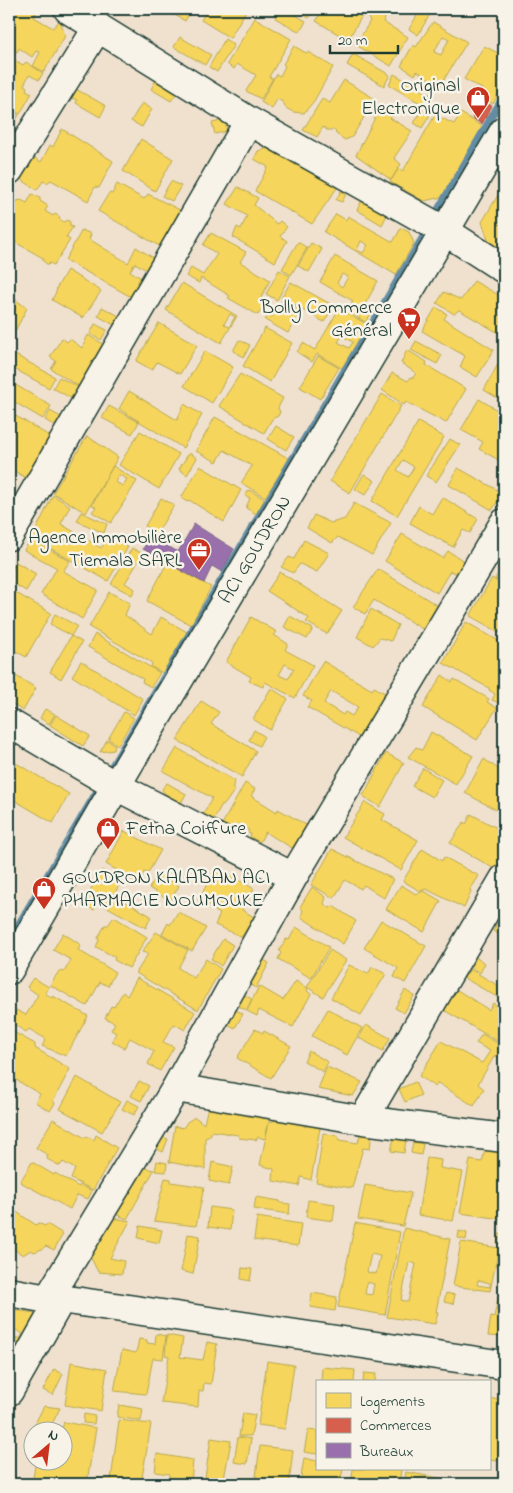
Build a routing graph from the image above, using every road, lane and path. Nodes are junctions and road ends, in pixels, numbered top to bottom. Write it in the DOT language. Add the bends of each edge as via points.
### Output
graph roads {
  1 [pos="68,9"];
  2 [pos="98,27"];
  3 [pos="249,121"];
  4 [pos="504,131"];
  5 [pos="9,170"];
  6 [pos="445,231"];
  7 [pos="504,268"];
  8 [pos="504,523"];
  9 [pos="9,536"];
  10 [pos="9,723"];
  11 [pos="116,786"];
  12 [pos="294,877"];
  13 [pos="504,879"];
  14 [pos="9,970"];
  15 [pos="176,1088"];
  16 [pos="363,1120"];
  17 [pos="504,1138"];
  18 [pos="9,1292"];
  19 [pos="54,1299"];
  20 [pos="504,1365"];
  21 [pos="9,1391"];
  1 -- 2 [label="street"];
  2 -- 3 [label="street"];
  2 -- 5 [label="street"];
  3 -- 6 [label="street"];
  3 -- 9 [label="street"];
  4 -- 6 [label="street, ACI GOUDRON"];
  6 -- 7 [label="street"];
  6 -- 11 [label="street, ACI GOUDRON"];
  8 -- 12 [label="street"];
  10 -- 11 [label="street"];
  11 -- 12 [label="street"];
  11 -- 14 [label="street, ACI GOUDRON"];
  12 -- 15 [label="street"];
  13 -- 16 [label="street"];
  15 -- 16 [label="street"];
  15 -- 19 [label="street"];
  16 -- 17 [label="street"];
  18 -- 19 [label="street"];
  19 -- 20 [label="street"];
  19 -- 21 [label="street"];
}
